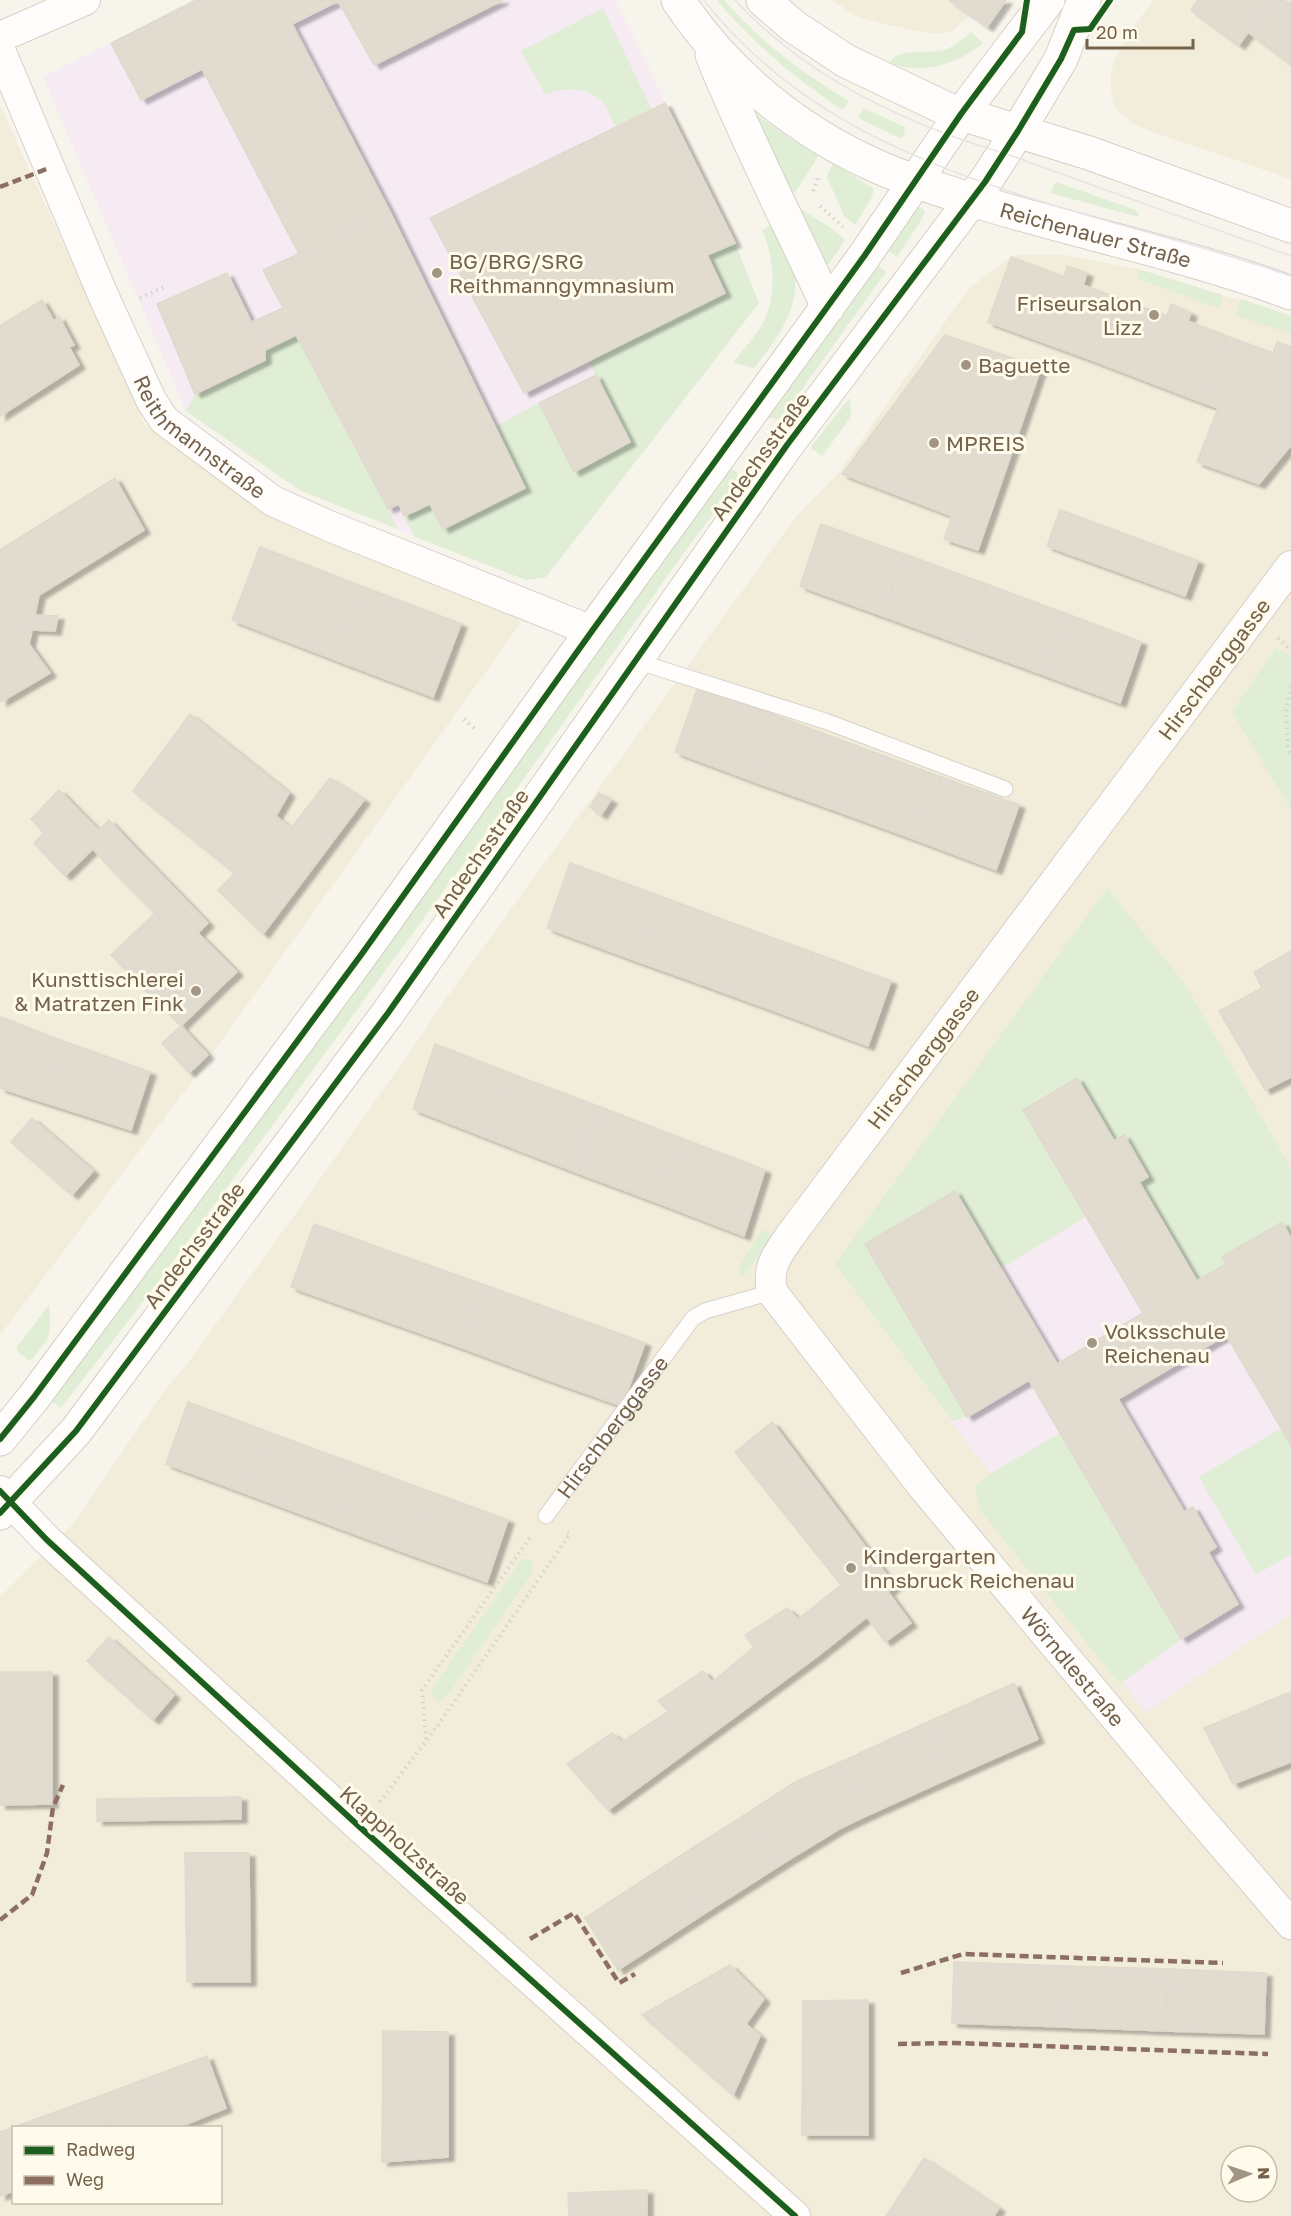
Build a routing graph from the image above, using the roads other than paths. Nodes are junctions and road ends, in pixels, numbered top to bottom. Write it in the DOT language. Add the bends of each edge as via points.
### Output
graph roads {
  1 [pos="85,0"];
  2 [pos="678,0"];
  3 [pos="763,0"];
  4 [pos="1048,0"];
  5 [pos="1084,0"];
  6 [pos="0,37"];
  7 [pos="705,37"];
  8 [pos="0,50"];
  9 [pos="961,114"];
  10 [pos="1018,131"];
  11 [pos="916,182"];
  12 [pos="971,199"];
  13 [pos="1291,226"];
  14 [pos="1291,293"];
  15 [pos="828,307"];
  16 [pos="748,417"];
  17 [pos="787,445"];
  18 [pos="1291,566"];
  19 [pos="592,631"];
  20 [pos="636,661"];
  21 [pos="1005,789"];
  22 [pos="772,1292"];
  23 [pos="0,1439"];
  24 [pos="4,1502"];
  25 [pos="543,1521"];
  26 [pos="1291,1924"];
  27 [pos="795,2216"];
  1 -- 6 [label="street"];
  2 -- 7 [label="street, Reichenauer Straße"];
  3 -- 9 [label="street" via="793,26 846,61"];
  4 -- 9 [label="street, Andechsstraße"];
  5 -- 10 [label="street, Andechsstraße" via="1061,59"];
  7 -- 11 [label="street, Reichenauer Straße" via="763,96 811,131 867,162"];
  7 -- 15 [label="street" via="736,113"];
  8 -- 19 [label="street, Reithmannstraße" via="103,295 164,420 273,501"];
  9 -- 10 [label="street"];
  9 -- 11 [label="street, Andechsstraße"];
  10 -- 12 [label="street, Andechsstraße"];
  10 -- 13 [label="street"];
  11 -- 12 [label="street, Reichenauer Straße"];
  11 -- 15 [label="street, Andechsstraße"];
  12 -- 14 [label="street, Reichenauer Straße"];
  12 -- 17 [label="street, Andechsstraße"];
  15 -- 16 [label="street, Andechsstraße"];
  16 -- 17 [label="street"];
  16 -- 19 [label="street, Andechsstraße"];
  17 -- 20 [label="street, Andechsstraße"];
  18 -- 22 [label="street, Hirschberggasse" via="790,1236 769,1276"];
  19 -- 23 [label="street, Andechsstraße" via="361,955"];
  20 -- 21 [label="lane" via="825,721"];
  20 -- 24 [label="street, Andechsstraße" via="388,1013 76,1431"];
  22 -- 25 [label="lane, Hirschberggasse" via="693,1318"];
  22 -- 26 [label="street, Wörndlestraße" via="924,1488"];
  24 -- 27 [label="street, Klappholzstraße"];
}
